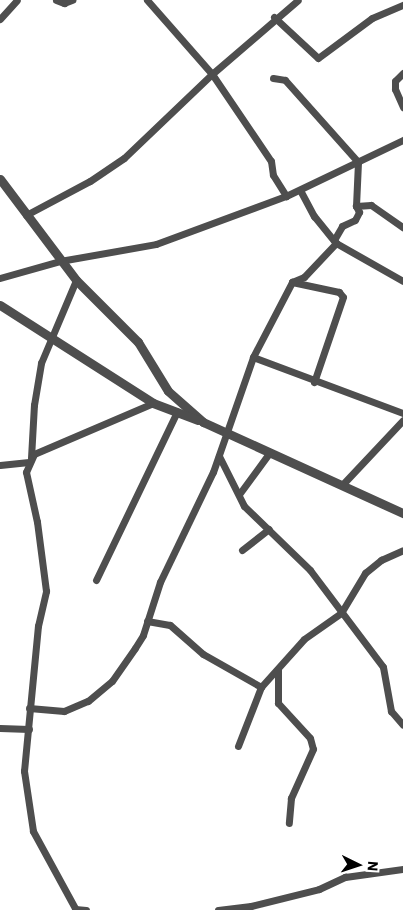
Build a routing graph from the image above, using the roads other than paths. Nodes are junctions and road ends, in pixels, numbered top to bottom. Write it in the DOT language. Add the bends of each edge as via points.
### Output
graph roads {
  1 [pos="17,0"];
  2 [pos="56,0"];
  3 [pos="72,0"];
  4 [pos="147,0"];
  5 [pos="298,0"];
  6 [pos="403,5"];
  7 [pos="274,17"];
  8 [pos="0,19"];
  9 [pos="403,73"];
  10 [pos="212,74"];
  11 [pos="273,78"];
  12 [pos="403,107"];
  13 [pos="403,140"];
  14 [pos="358,162"];
  15 [pos="0,179"];
  16 [pos="300,190"];
  17 [pos="286,196"];
  18 [pos="356,206"];
  19 [pos="26,215"];
  20 [pos="403,227"];
  21 [pos="335,242"];
  22 [pos="60,261"];
  23 [pos="0,278"];
  24 [pos="76,280"];
  25 [pos="292,282"];
  26 [pos="403,282"];
  27 [pos="0,305"];
  28 [pos="54,338"];
  29 [pos="253,357"];
  30 [pos="314,382"];
  31 [pos="153,403"];
  32 [pos="177,412"];
  33 [pos="403,413"];
  34 [pos="403,420"];
  35 [pos="203,422"];
  36 [pos="224,435"];
  37 [pos="270,452"];
  38 [pos="219,456"];
  39 [pos="30,460"];
  40 [pos="0,465"];
  41 [pos="342,485"];
  42 [pos="240,493"];
  43 [pos="403,513"];
  44 [pos="269,529"];
  45 [pos="242,550"];
  46 [pos="403,550"];
  47 [pos="96,580"];
  48 [pos="340,613"];
  49 [pos="147,621"];
  50 [pos="278,669"];
  51 [pos="261,687"];
  52 [pos="29,708"];
  53 [pos="403,725"];
  54 [pos="0,728"];
  55 [pos="29,729"];
  56 [pos="238,746"];
  57 [pos="288,823"];
  58 [pos="403,869"];
  59 [pos="76,909"];
  60 [pos="86,910"];
  61 [pos="218,910"];
  1 -- 8 [label="street"];
  2 -- 3 [label="street" via="64,3"];
  4 -- 10 [label="street"];
  5 -- 7 [label="street"];
  6 -- 7 [label="street" via="372,18 318,58"];
  7 -- 10 [label="street"];
  9 -- 12 [label="street" via="395,81 395,89"];
  10 -- 17 [label="street" via="271,161 273,175"];
  10 -- 19 [label="street" via="124,158 90,181"];
  11 -- 14 [label="street" via="285,80"];
  13 -- 14 [label="street"];
  14 -- 16 [label="street"];
  14 -- 18 [label="street"];
  15 -- 19 [label="street"];
  16 -- 17 [label="street"];
  16 -- 21 [label="street"];
  17 -- 22 [label="street" via="156,244"];
  18 -- 20 [label="street" via="371,205"];
  18 -- 21 [label="street" via="359,212 356,220 342,226"];
  19 -- 22 [label="street"];
  21 -- 25 [label="street" via="304,277"];
  21 -- 26 [label="street"];
  22 -- 23 [label="street"];
  22 -- 24 [label="street"];
  24 -- 28 [label="street"];
  24 -- 35 [label="street" via="124,326 168,391"];
  25 -- 29 [label="street"];
  25 -- 30 [label="street" via="339,292 343,297"];
  27 -- 28 [label="street"];
  28 -- 31 [label="street"];
  28 -- 39 [label="street" via="40,372"];
  29 -- 30 [label="street"];
  29 -- 36 [label="street"];
  30 -- 33 [label="street"];
  31 -- 32 [label="street"];
  31 -- 39 [label="street"];
  32 -- 35 [label="street"];
  32 -- 47 [label="street"];
  34 -- 41 [label="street"];
  35 -- 36 [label="street"];
  36 -- 37 [label="street"];
  36 -- 38 [label="street"];
  37 -- 41 [label="street"];
  37 -- 42 [label="street"];
  38 -- 42 [label="street"];
  38 -- 49 [label="street" via="160,582"];
  39 -- 40 [label="street"];
  39 -- 52 [label="street" via="27,480 37,522 46,591 38,626"];
  41 -- 43 [label="street"];
  42 -- 44 [label="street" via="244,506"];
  44 -- 45 [label="street"];
  44 -- 48 [label="street" via="310,570"];
  46 -- 48 [label="street" via="381,560 365,574"];
  48 -- 50 [label="street" via="304,639"];
  48 -- 53 [label="street" via="382,667 391,711"];
  49 -- 51 [label="street" via="170,625 203,654"];
  49 -- 52 [label="street" via="139,642 112,681 88,701 64,711"];
  50 -- 51 [label="street"];
  50 -- 57 [label="street" via="278,703 310,738 313,749 291,798"];
  51 -- 56 [label="street"];
  52 -- 55 [label="street"];
  54 -- 55 [label="street"];
  55 -- 59 [label="street" via="24,771 34,831"];
  58 -- 61 [label="street" via="345,877 319,889 250,906"];
  59 -- 60 [label="street"];
}
